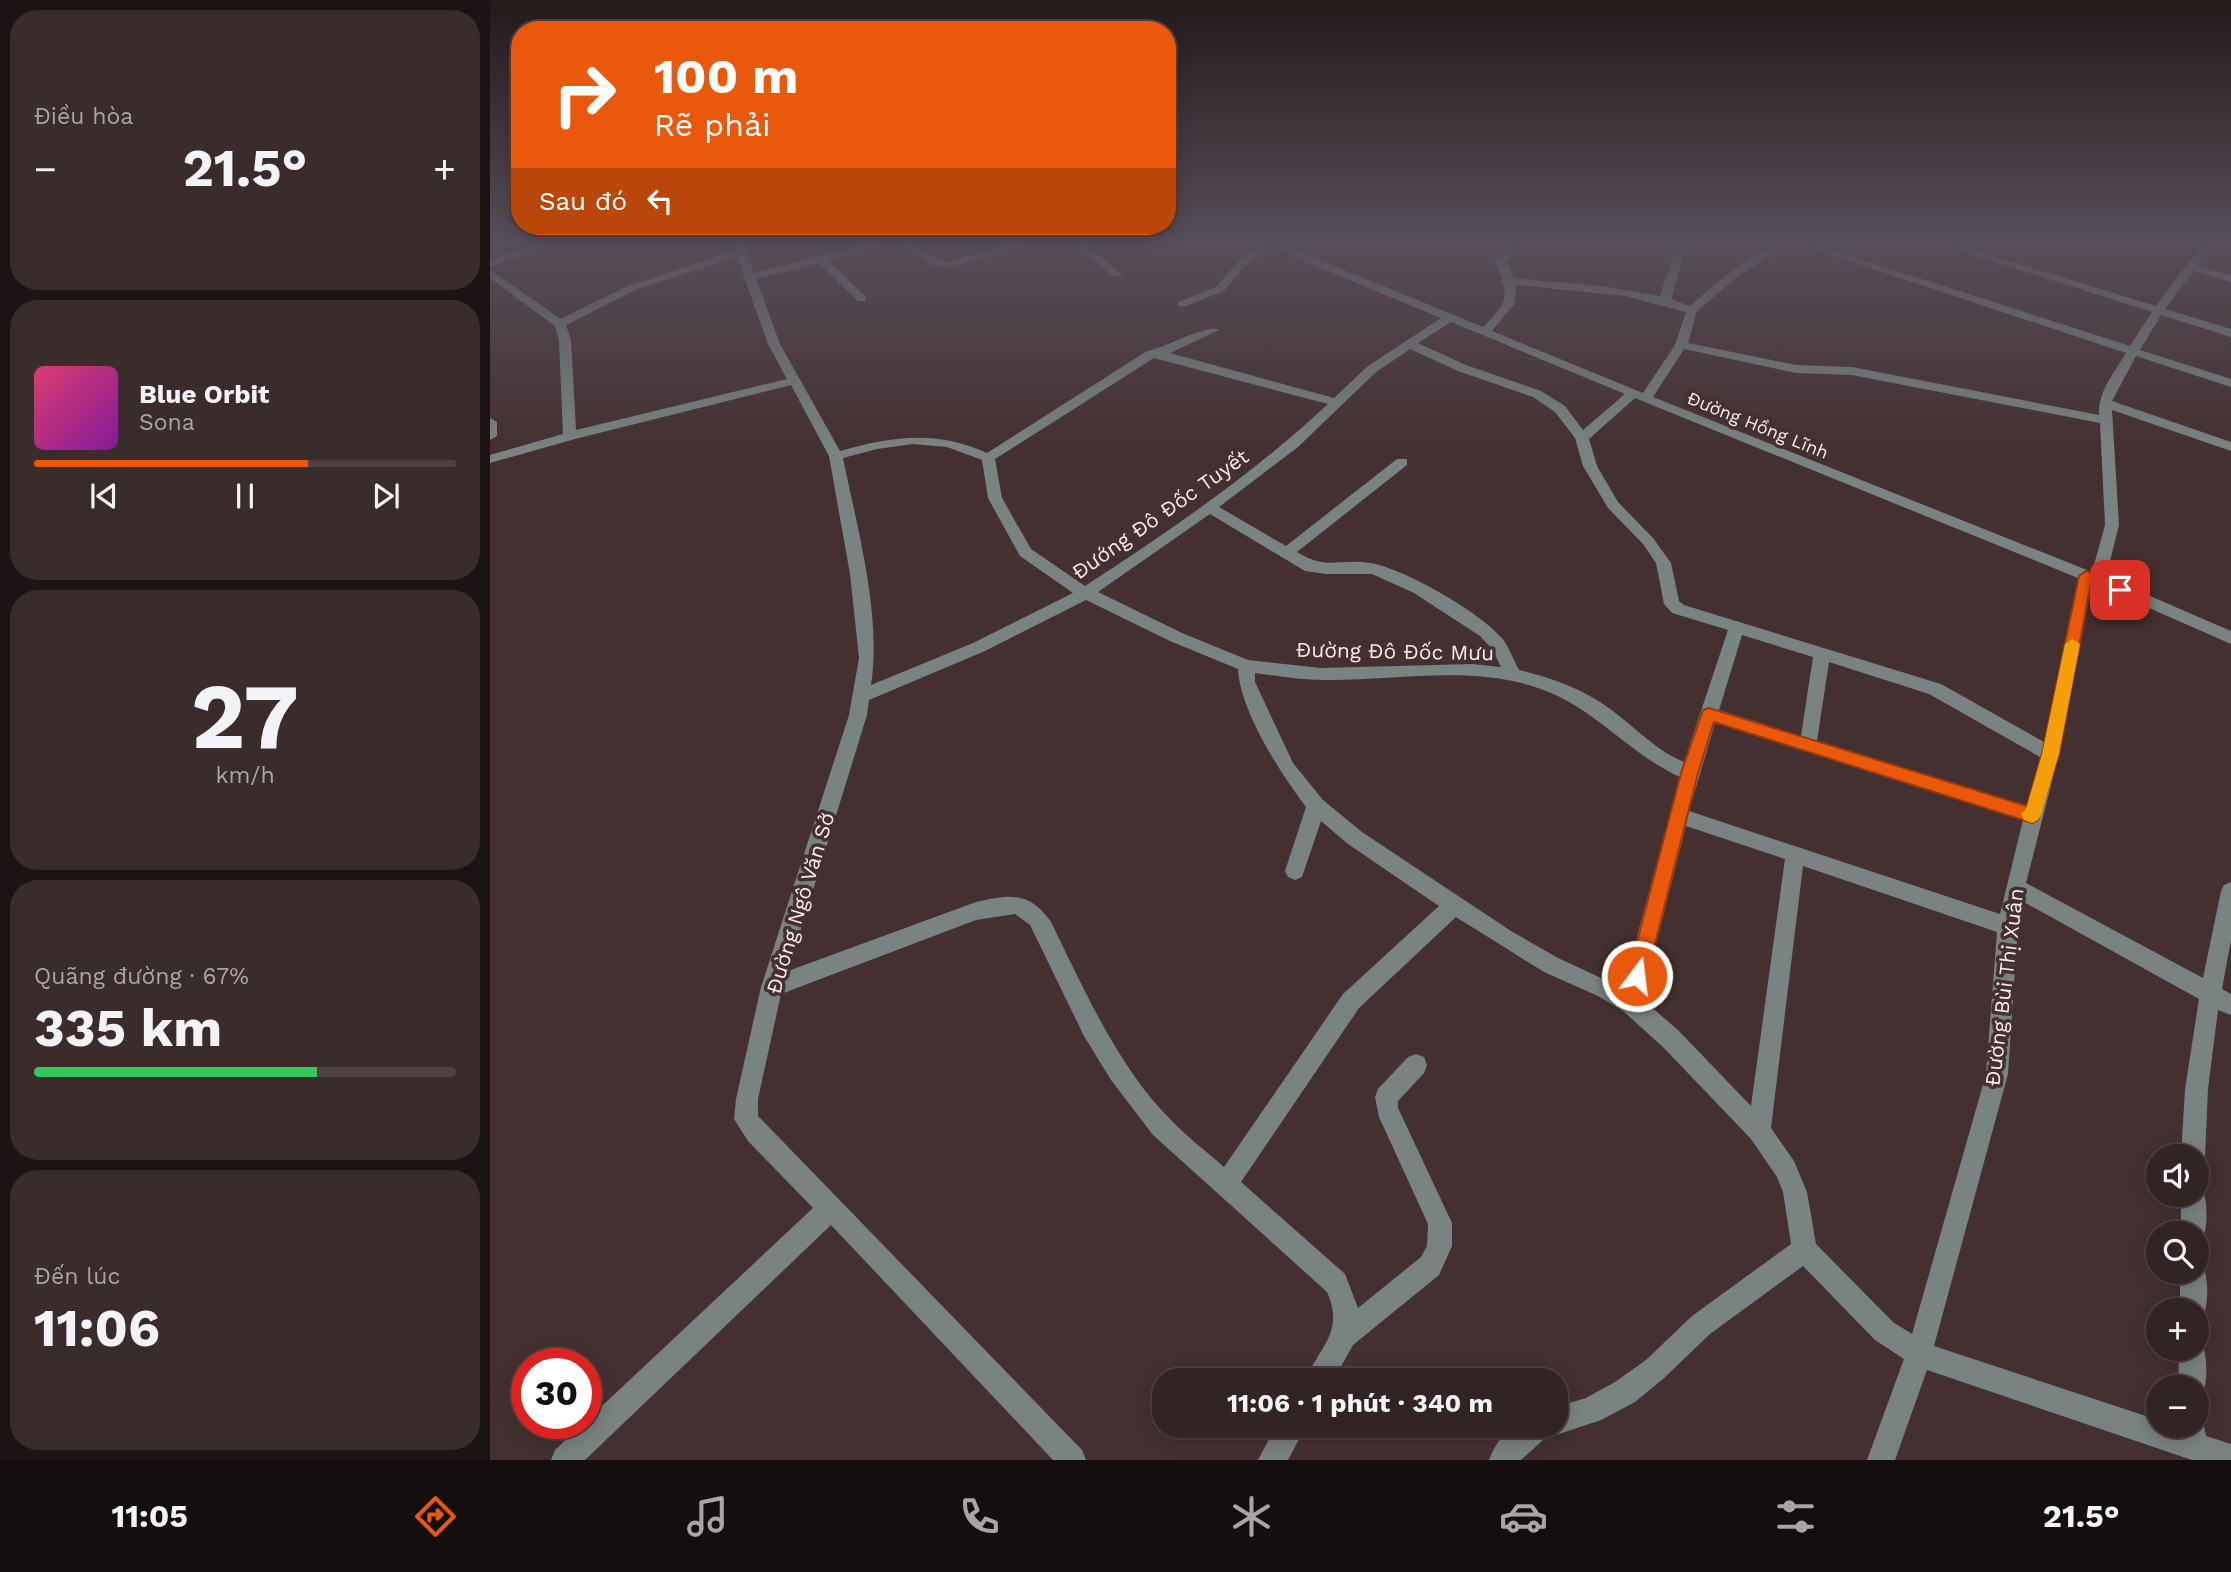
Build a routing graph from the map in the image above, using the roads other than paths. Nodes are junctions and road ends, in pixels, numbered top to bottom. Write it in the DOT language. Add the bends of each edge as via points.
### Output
graph roads {
  1 [pos="544,312"];
  2 [pos="583,312"];
  3 [pos="763,312"];
  4 [pos="1438,312"];
  5 [pos="1505,312"];
  6 [pos="1691,312"];
  7 [pos="2013,312"];
  8 [pos="2157,312"];
  9 [pos="2162,312"];
  10 [pos="1450,317"];
  11 [pos="560,324"];
  12 [pos="1213,330"];
  13 [pos="1485,331"];
  14 [pos="2231,333"];
  15 [pos="1410,344"];
  16 [pos="1681,345"];
  17 [pos="2133,351"];
  18 [pos="1159,354"];
  19 [pos="792,381"];
  20 [pos="2231,383"];
  21 [pos="1640,396"];
  22 [pos="1336,402"];
  23 [pos="2105,403"];
  24 [pos="2104,420"];
  25 [pos="490,422"];
  26 [pos="490,436"];
  27 [pos="570,436"];
  28 [pos="1582,438"];
  29 [pos="2231,447"];
  30 [pos="836,456"];
  31 [pos="988,458"];
  32 [pos="490,459"];
  33 [pos="1402,462"];
  34 [pos="1209,507"];
  35 [pos="1285,554"];
  36 [pos="2092,578"];
  37 [pos="1086,593"];
  38 [pos="1737,627"];
  39 [pos="2231,638"];
  40 [pos="1822,652"];
  41 [pos="1246,666"];
  42 [pos="1513,675"];
  43 [pos="863,695"];
  44 [pos="1709,714"];
  45 [pos="1808,745"];
  46 [pos="2050,754"];
  47 [pos="1689,773"];
  48 [pos="1316,806"];
  49 [pos="1678,815"];
  50 [pos="2032,815"];
  51 [pos="1795,853"];
  52 [pos="1295,871"];
  53 [pos="2015,887"];
  54 [pos="2231,891"];
  55 [pos="1453,906"];
  56 [pos="2008,926"];
  57 [pos="772,987"];
  58 [pos="2209,995"];
  59 [pos="1630,1003"];
  60 [pos="2231,1005"];
  61 [pos="1416,1065"];
  62 [pos="1759,1131"];
  63 [pos="2193,1144"];
  64 [pos="1226,1184"];
  65 [pos="831,1208"];
  66 [pos="1804,1250"];
  67 [pos="1345,1335"];
  68 [pos="1919,1354"];
  69 [pos="1326,1368"];
  70 [pos="1568,1417"];
  71 [pos="2146,1422"];
  72 [pos="1285,1438"];
  73 [pos="1524,1438"];
  74 [pos="2196,1438"];
  75 [pos="2231,1458"];
  76 [pos="565,1460"];
  77 [pos="1072,1460"];
  78 [pos="1272,1460"];
  79 [pos="1503,1460"];
  80 [pos="1881,1460"];
  1 -- 11 [label="street"];
  2 -- 11 [label="street"];
  3 -- 19 [label="street, Đường Ngô Văn Sở"];
  4 -- 10 [label="street, Đường Hồng Lĩnh"];
  5 -- 13 [label="street"];
  6 -- 16 [label="street"];
  7 -- 17 [label="street"];
  8 -- 17 [label="street"];
  9 -- 14 [label="street"];
  10 -- 13 [label="street, Đường Hồng Lĩnh"];
  10 -- 15 [label="street, Đướng Đô Đốc Tuyết"];
  11 -- 27 [label="street" via="565,340"];
  12 -- 18 [label="street"];
  13 -- 21 [label="street, Đường Hồng Lĩnh"];
  15 -- 22 [label="street, Đướng Đô Đốc Tuyết"];
  15 -- 28 [label="street" via="1537,394 1560,409"];
  16 -- 21 [label="street"];
  16 -- 24 [label="street" via="1796,369 1852,371"];
  17 -- 20 [label="street"];
  17 -- 23 [label="street"];
  18 -- 22 [label="street"];
  18 -- 31 [label="street" via="1132,363"];
  19 -- 27 [label="street"];
  19 -- 30 [label="street, Đường Ngô Văn Sở"];
  21 -- 28 [label="street"];
  21 -- 36 [label="street, Đường Hồng Lĩnh"];
  22 -- 34 [label="street, Đướng Đô Đốc Tuyết" via="1293,444"];
  23 -- 24 [label="street, Đường Bùi Thị Xuân"];
  23 -- 29 [label="street"];
  24 -- 36 [label="street, Đường Bùi Thị Xuân" via="2112,525"];
  25 -- 26 [label="street"];
  27 -- 32 [label="street"];
  28 -- 38 [label="street" via="1595,477 1613,505 1664,563 1672,604 1686,613"];
  30 -- 31 [label="street" via="914,438 967,447"];
  30 -- 43 [label="street, Đường Ngô Văn Sở" via="864,616 867,658"];
  31 -- 37 [label="street, Đường Đô Đốc Mưu" via="995,498 1016,540 1044,568"];
  33 -- 35 [label="street"];
  34 -- 35 [label="street"];
  34 -- 37 [label="street, Đướng Đô Đốc Tuyết"];
  35 -- 42 [label="street" via="1310,567 1363,568 1394,576 1482,629 1495,642"];
  36 -- 39 [label="street, Đường Hồng Lĩnh"];
  36 -- 46 [label="street, Đường Bùi Thị Xuân"];
  37 -- 41 [label="street, Đường Đô Đốc Mưu" via="1129,617"];
  37 -- 43 [label="street, Đướng Đô Đốc Tuyết" via="979,647"];
  38 -- 40 [label="street"];
  38 -- 44 [label="street"];
  40 -- 45 [label="street"];
  40 -- 46 [label="street" via="1935,689"];
  41 -- 42 [label="street, Đường Đô Đốc Mưu" via="1321,674 1472,670"];
  41 -- 48 [label="street" via="1247,682 1268,731 1287,768"];
  42 -- 47 [label="street, Đường Đô Đốc Mưu" via="1570,693 1654,755"];
  43 -- 57 [label="street, Đường Ngô Văn Sở"];
  44 -- 45 [label="street"];
  44 -- 47 [label="street"];
  45 -- 50 [label="street"];
  46 -- 50 [label="street, Đường Bùi Thị Xuân"];
  47 -- 49 [label="street"];
  48 -- 52 [label="street"];
  48 -- 55 [label="street"];
  49 -- 51 [label="street"];
  49 -- 59 [label="street"];
  50 -- 53 [label="street, Đường Bùi Thị Xuân"];
  51 -- 56 [label="street"];
  51 -- 62 [label="street"];
  53 -- 56 [label="street, Đường Bùi Thị Xuân"];
  53 -- 58 [label="street"];
  54 -- 58 [label="street"];
  55 -- 59 [label="street" via="1551,965"];
  55 -- 64 [label="street" via="1351,1001"];
  56 -- 68 [label="street, Đường Bùi Thị Xuân" via="1997,1074"];
  57 -- 64 [label="street" via="976,911 1006,905 1025,908 1044,929 1118,1072 1161,1127"];
  57 -- 65 [label="street, Đường Ngô Văn Sở" via="747,1099 747,1119"];
  58 -- 60 [label="street"];
  58 -- 63 [label="street" via="2194,1099"];
  59 -- 62 [label="street"];
  61 -- 67 [label="street" via="1386,1097 1387,1109 1440,1223 1443,1239 1430,1266"];
  62 -- 66 [label="street" via="1786,1169 1795,1192"];
  64 -- 67 [label="street" via="1336,1283 1347,1304"];
  65 -- 76 [label="street"];
  65 -- 77 [label="street, Đường Ngô Văn Sở"];
  66 -- 68 [label="street" via="1884,1331"];
  66 -- 70 [label="street" via="1701,1325 1625,1392"];
  67 -- 69 [label="street"];
  68 -- 71 [label="street"];
  68 -- 80 [label="street"];
  72 -- 78 [label="street"];
  73 -- 79 [label="street"];
  74 -- 75 [label="street"];
}
